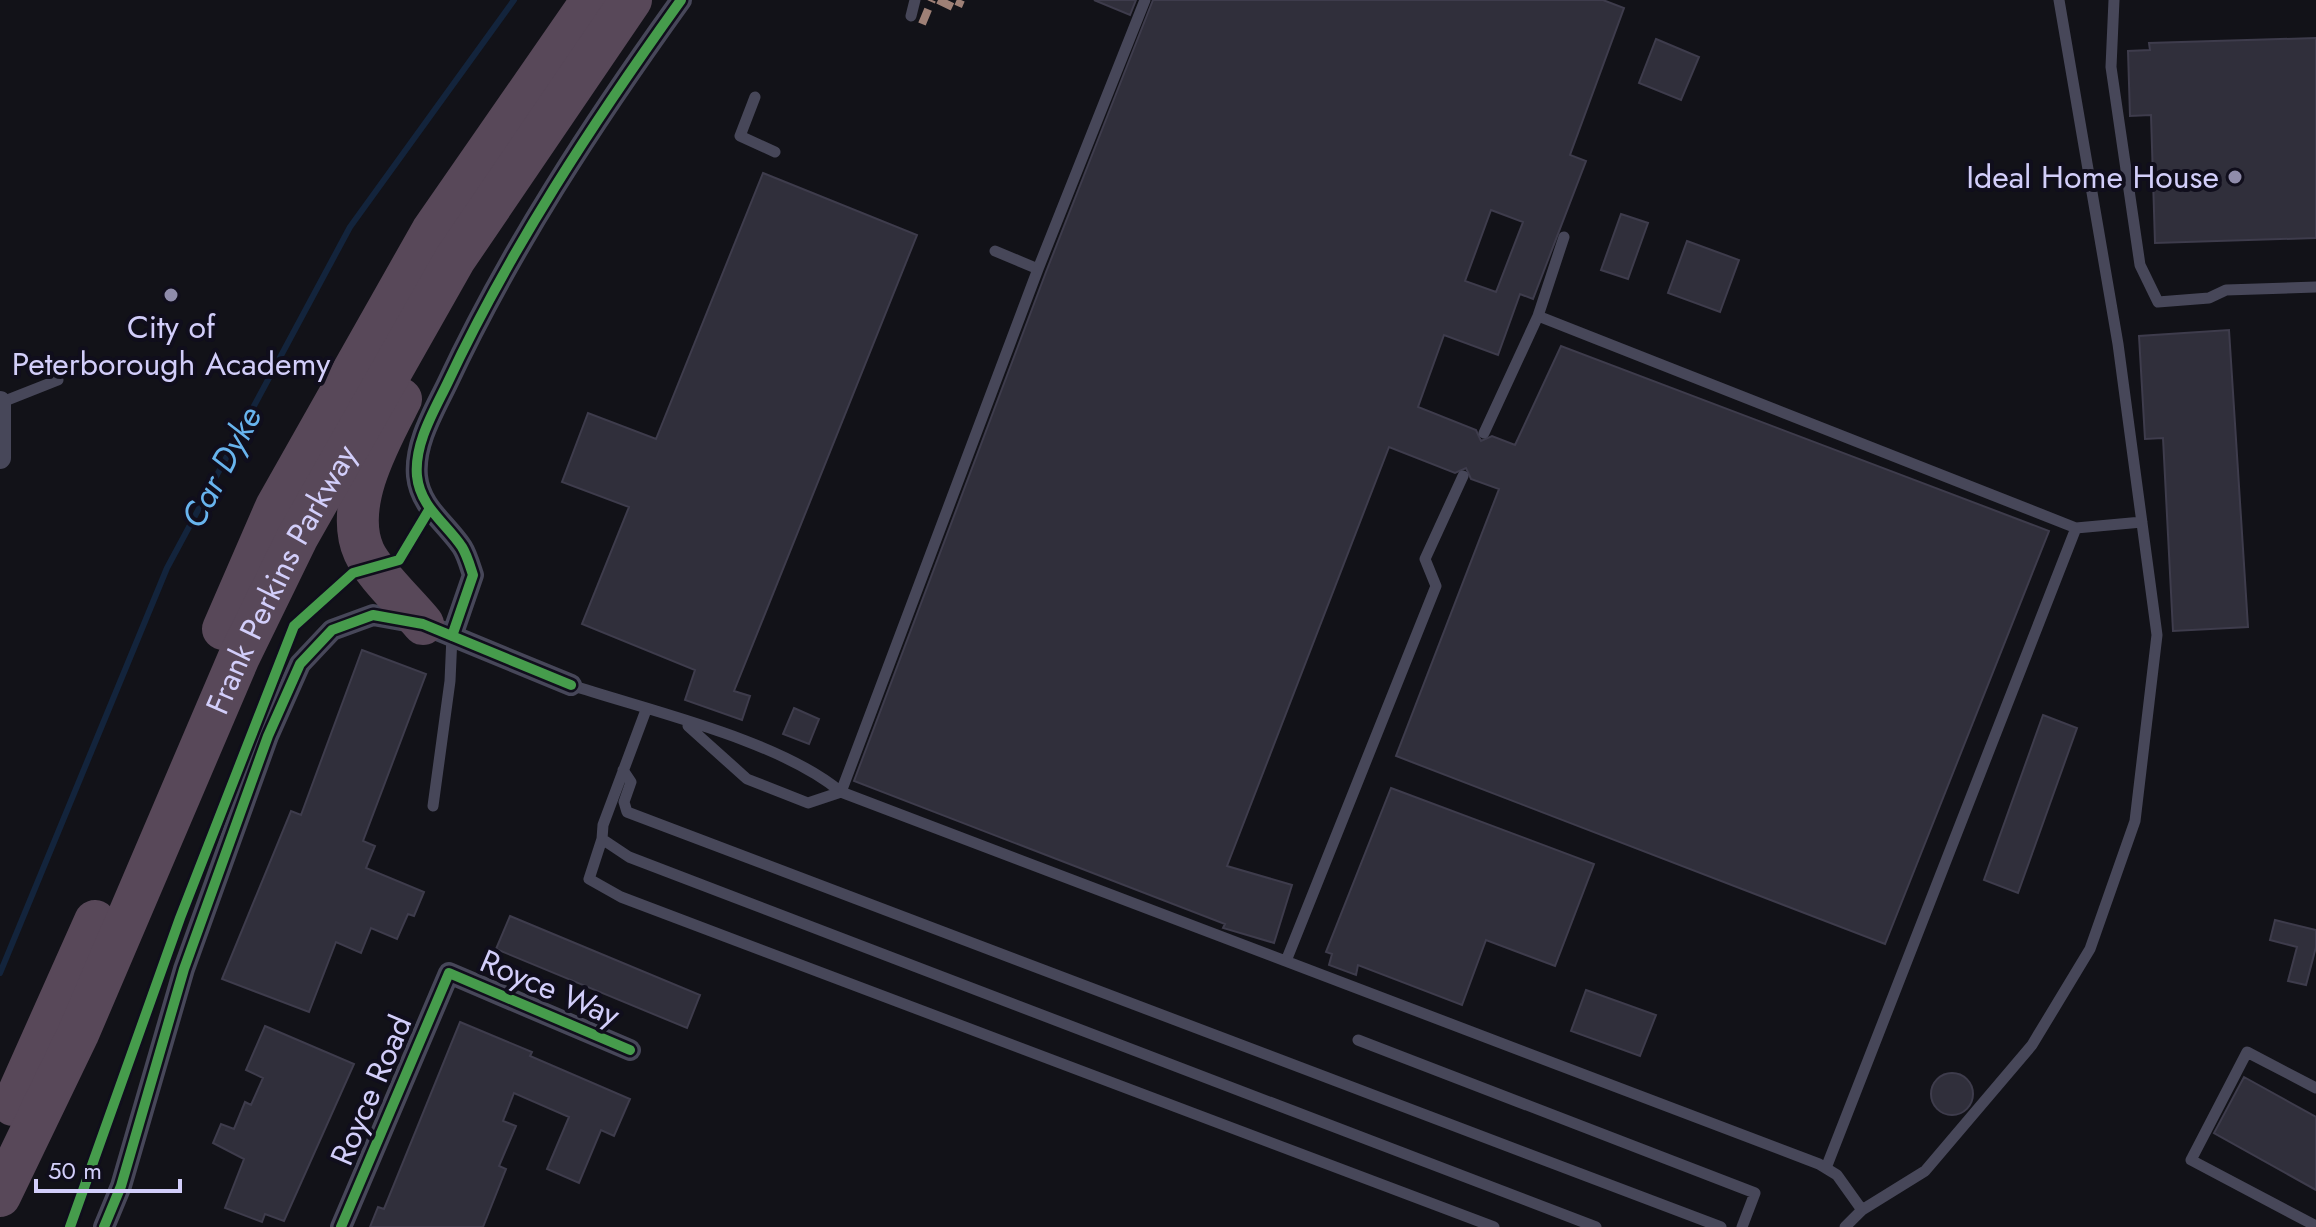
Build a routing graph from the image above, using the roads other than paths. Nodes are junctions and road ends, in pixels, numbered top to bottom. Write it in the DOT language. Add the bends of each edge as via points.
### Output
graph roads {
  1 [pos="592,0"];
  2 [pos="631,0"];
  3 [pos="681,0"];
  4 [pos="915,0"];
  5 [pos="1145,0"];
  6 [pos="2059,0"];
  7 [pos="2114,0"];
  8 [pos="911,16"];
  9 [pos="577,79"];
  10 [pos="755,97"];
  11 [pos="775,152"];
  12 [pos="1564,237"];
  13 [pos="995,251"];
  14 [pos="1038,269"];
  15 [pos="2316,287"];
  16 [pos="1538,316"];
  17 [pos="58,380"];
  18 [pos="0,402"];
  19 [pos="1484,433"];
  20 [pos="0,458"];
  21 [pos="1463,476"];
  22 [pos="2142,522"];
  23 [pos="2076,528"];
  24 [pos="438,630"];
  25 [pos="571,685"];
  26 [pos="646,710"];
  27 [pos="683,722"];
  28 [pos="623,770"];
  29 [pos="841,792"];
  30 [pos="433,806"];
  31 [pos="602,839"];
  32 [pos="1286,961"];
  33 [pos="449,973"];
  34 [pos="1358,1040"];
  35 [pos="630,1050"];
  36 [pos="2316,1088"];
  37 [pos="0,1131"];
  38 [pos="1826,1168"];
  39 [pos="0,1196"];
  40 [pos="1862,1210"];
  41 [pos="2316,1226"];
  42 [pos="104,1227"];
  43 [pos="341,1227"];
  44 [pos="1494,1227"];
  45 [pos="1596,1227"];
  46 [pos="1721,1227"];
  47 [pos="1742,1227"];
  48 [pos="1845,1227"];
  1 -- 37 [label="highway, Frank Perkins Parkway" via="432,231 276,507"];
  2 -- 9 [label="highway, Frank Perkins Parkway"];
  3 -- 24 [label="street" via="566,171 472,330 423,434 417,476 429,510 462,547 473,575"];
  4 -- 8 [label="lane"];
  5 -- 14 [label="lane"];
  6 -- 22 [label="lane" via="2118,344"];
  7 -- 15 [label="lane" via="2111,67 2140,265 2158,302 2209,298 2226,290"];
  9 -- 24 [label="highway" via="403,395 362,492 359,524 364,552"];
  9 -- 39 [label="highway, Frank Perkins Parkway" via="455,259 297,538 239,657 78,1034"];
  10 -- 11 [label="lane" via="740,136"];
  12 -- 16 [label="lane"];
  13 -- 14 [label="lane"];
  14 -- 29 [label="lane"];
  16 -- 19 [label="lane"];
  16 -- 23 [label="lane"];
  17 -- 18 [label="lane"];
  18 -- 20 [label="street"];
  21 -- 32 [label="lane" via="1425,559 1436,586"];
  22 -- 23 [label="lane"];
  22 -- 40 [label="lane" via="2157,635 2148,733 2135,821 2090,949 2032,1045 1988,1100 1925,1171"];
  23 -- 38 [label="lane"];
  24 -- 25 [label="street"];
  24 -- 30 [label="lane" via="450,681"];
  24 -- 42 [label="street" via="373,615 332,630 300,664 268,736 184,969 121,1186"];
  25 -- 26 [label="lane"];
  26 -- 27 [label="lane"];
  26 -- 28 [label="lane"];
  27 -- 29 [label="lane" via="777,754 819,774"];
  27 -- 29 [label="lane" via="747,779 808,803"];
  28 -- 31 [label="lane"];
  28 -- 46 [label="lane" via="631,782 624,802 627,812"];
  29 -- 32 [label="lane"];
  31 -- 44 [label="lane" via="589,879 621,897"];
  31 -- 45 [label="lane" via="629,857"];
  32 -- 38 [label="lane"];
  33 -- 35 [label="street, Royce Way"];
  33 -- 43 [label="street, Royce Road"];
  34 -- 47 [label="lane" via="1755,1193"];
  36 -- 41 [label="lane" via="2247,1052 2191,1160"];
  38 -- 40 [label="lane"];
  40 -- 48 [label="lane"];
}
